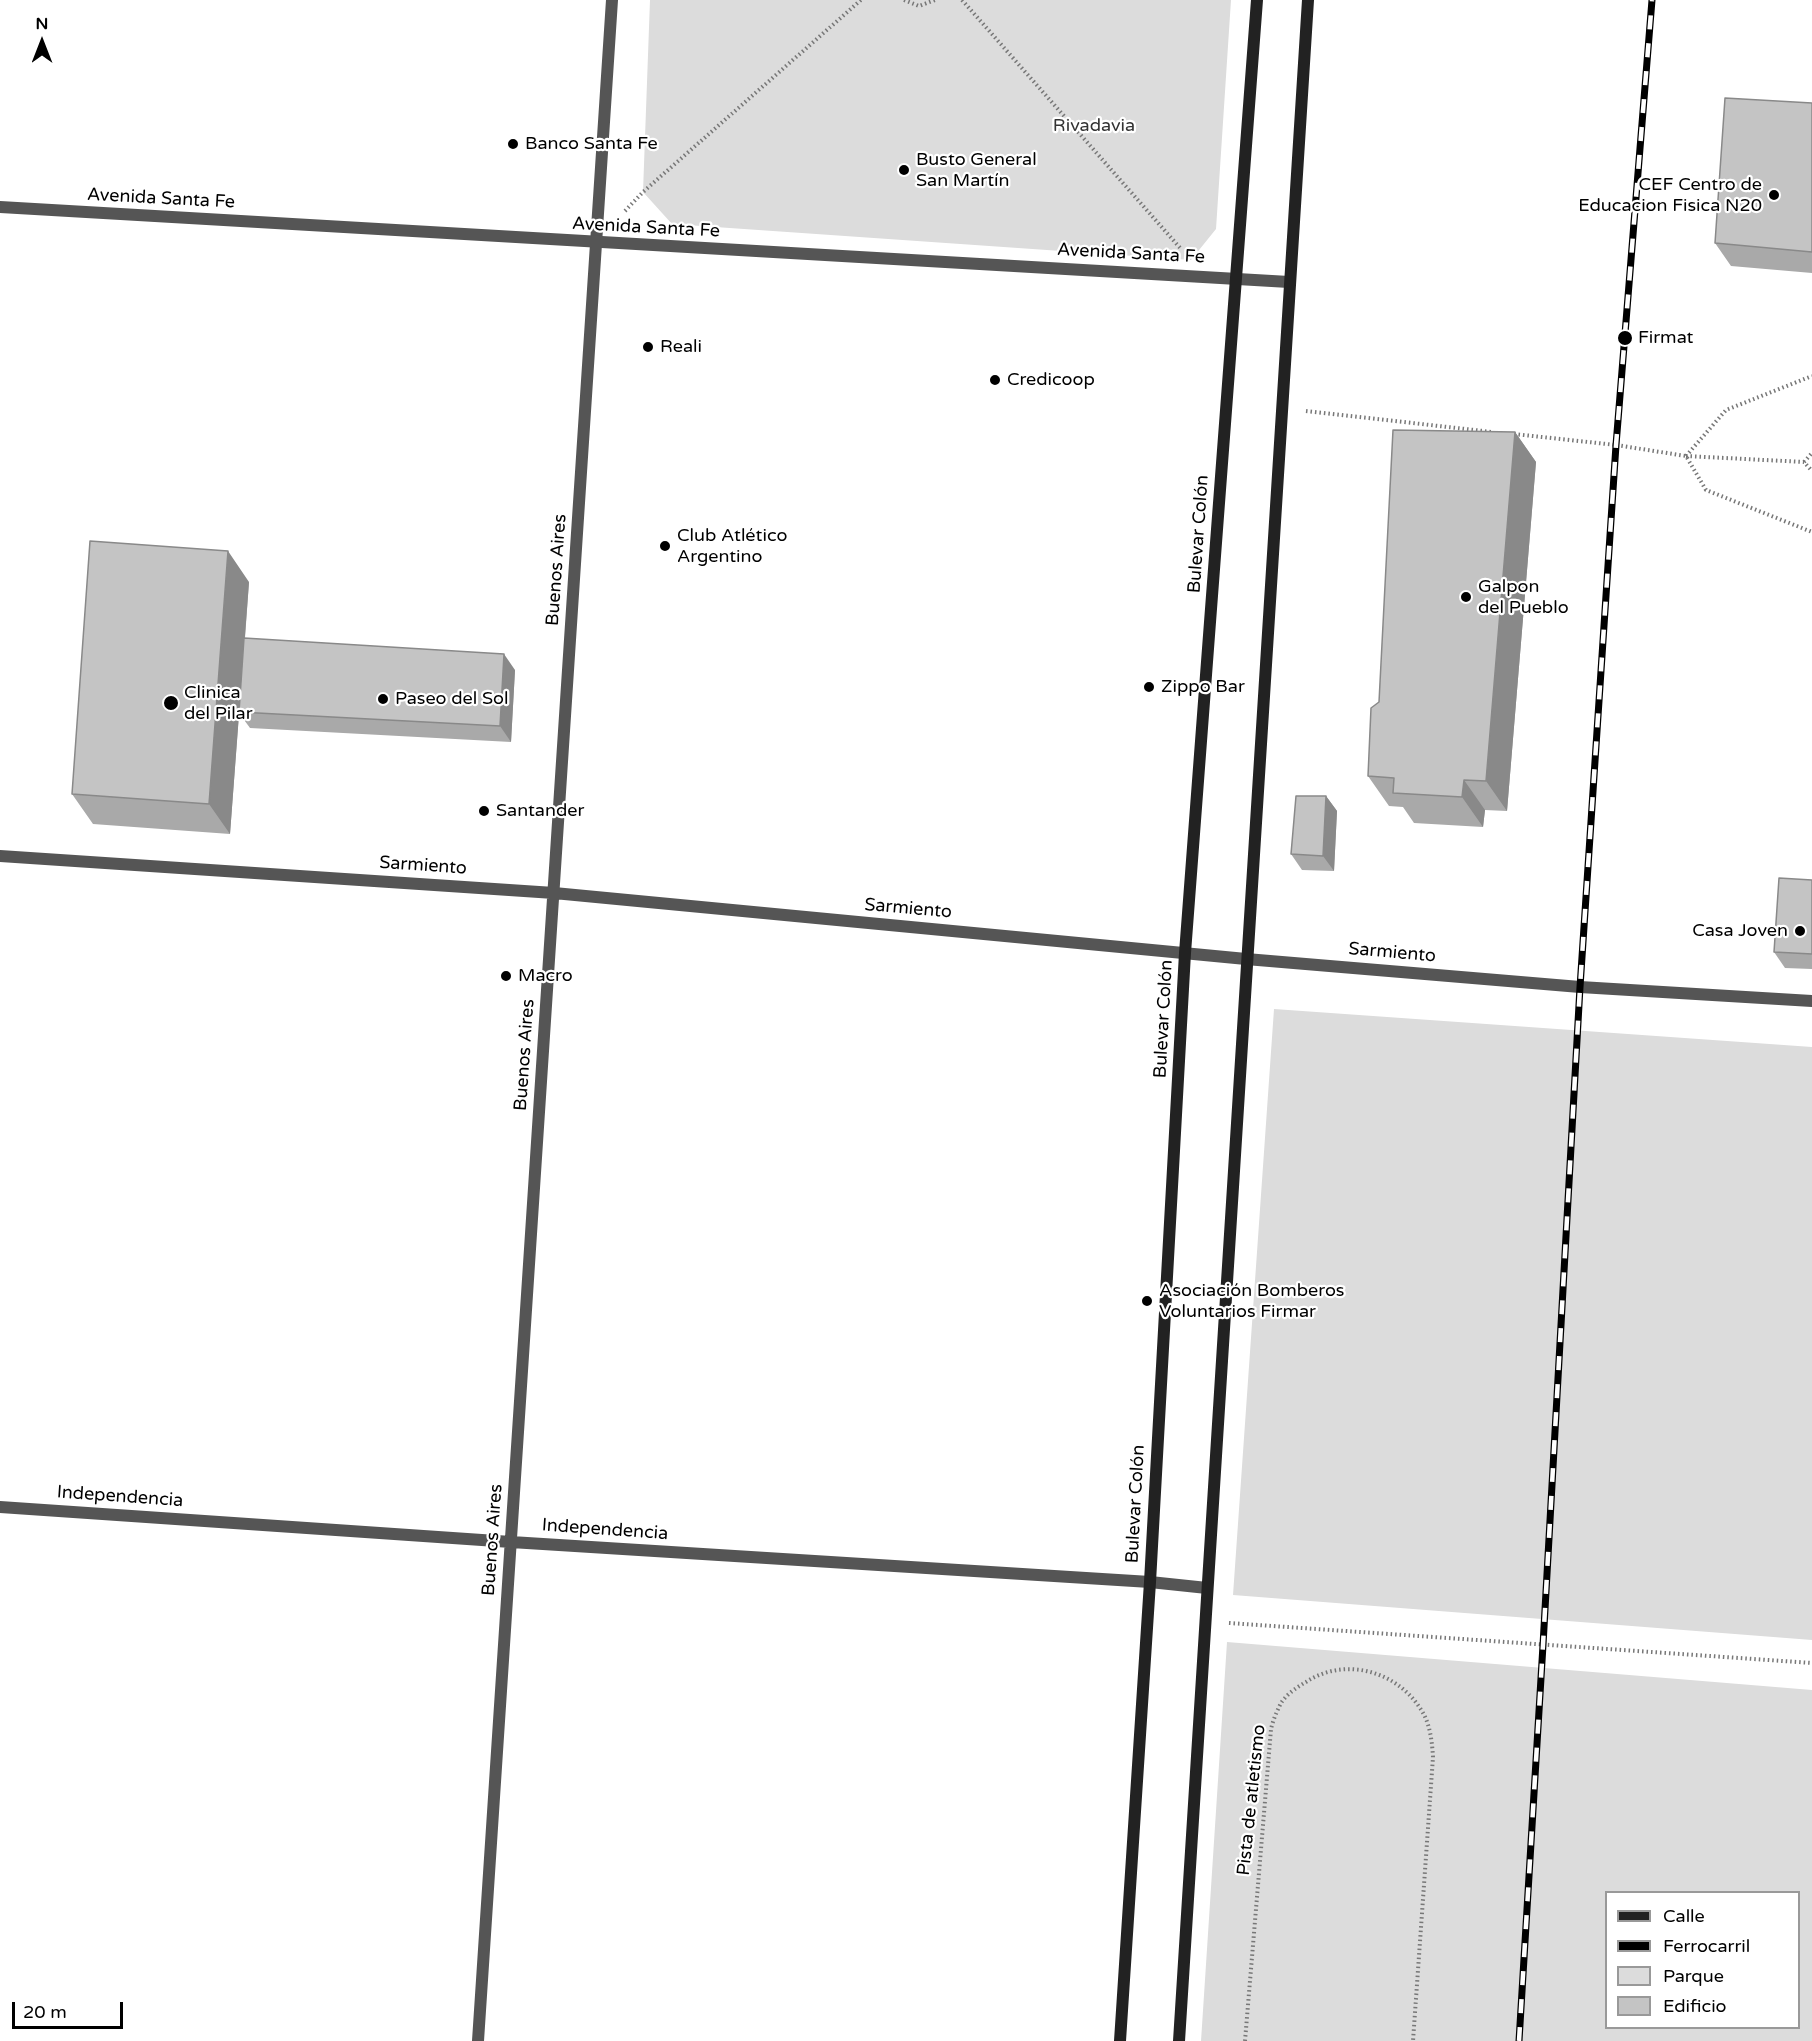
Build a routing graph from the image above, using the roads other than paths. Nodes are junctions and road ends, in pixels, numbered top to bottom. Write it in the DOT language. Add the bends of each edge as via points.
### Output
graph roads {
  1 [pos="612,0"];
  2 [pos="1257,0"];
  3 [pos="1308,0"];
  4 [pos="0,207"];
  5 [pos="596,243"];
  6 [pos="1236,278"];
  7 [pos="1289,282"];
  8 [pos="0,856"];
  9 [pos="554,893"];
  10 [pos="1185,954"];
  11 [pos="1246,959"];
  12 [pos="1812,1001"];
  13 [pos="0,1507"];
  14 [pos="511,1542"];
  15 [pos="1150,1582"];
  16 [pos="1207,1588"];
  17 [pos="478,2041"];
  18 [pos="1120,2041"];
  19 [pos="1179,2041"];
  1 -- 5 [label="street, Buenos Aires"];
  2 -- 6 [label="main road, Bulevar Colón"];
  3 -- 7 [label="main road"];
  4 -- 5 [label="street, Avenida Santa Fe"];
  5 -- 6 [label="street, Avenida Santa Fe"];
  5 -- 9 [label="street, Buenos Aires"];
  6 -- 7 [label="street, Avenida Santa Fe"];
  6 -- 10 [label="main road, Bulevar Colón"];
  7 -- 11 [label="main road"];
  8 -- 9 [label="street, Sarmiento"];
  9 -- 10 [label="street, Sarmiento"];
  9 -- 14 [label="street, Buenos Aires"];
  10 -- 11 [label="street, Sarmiento"];
  10 -- 15 [label="main road, Bulevar Colón"];
  11 -- 12 [label="street, Sarmiento" via="1580,987"];
  11 -- 16 [label="main road"];
  13 -- 14 [label="street, Independencia"];
  14 -- 15 [label="street, Independencia"];
  14 -- 17 [label="street, Buenos Aires"];
  15 -- 16 [label="street, Independencia"];
  15 -- 18 [label="main road, Bulevar Colón"];
  16 -- 19 [label="main road"];
}
